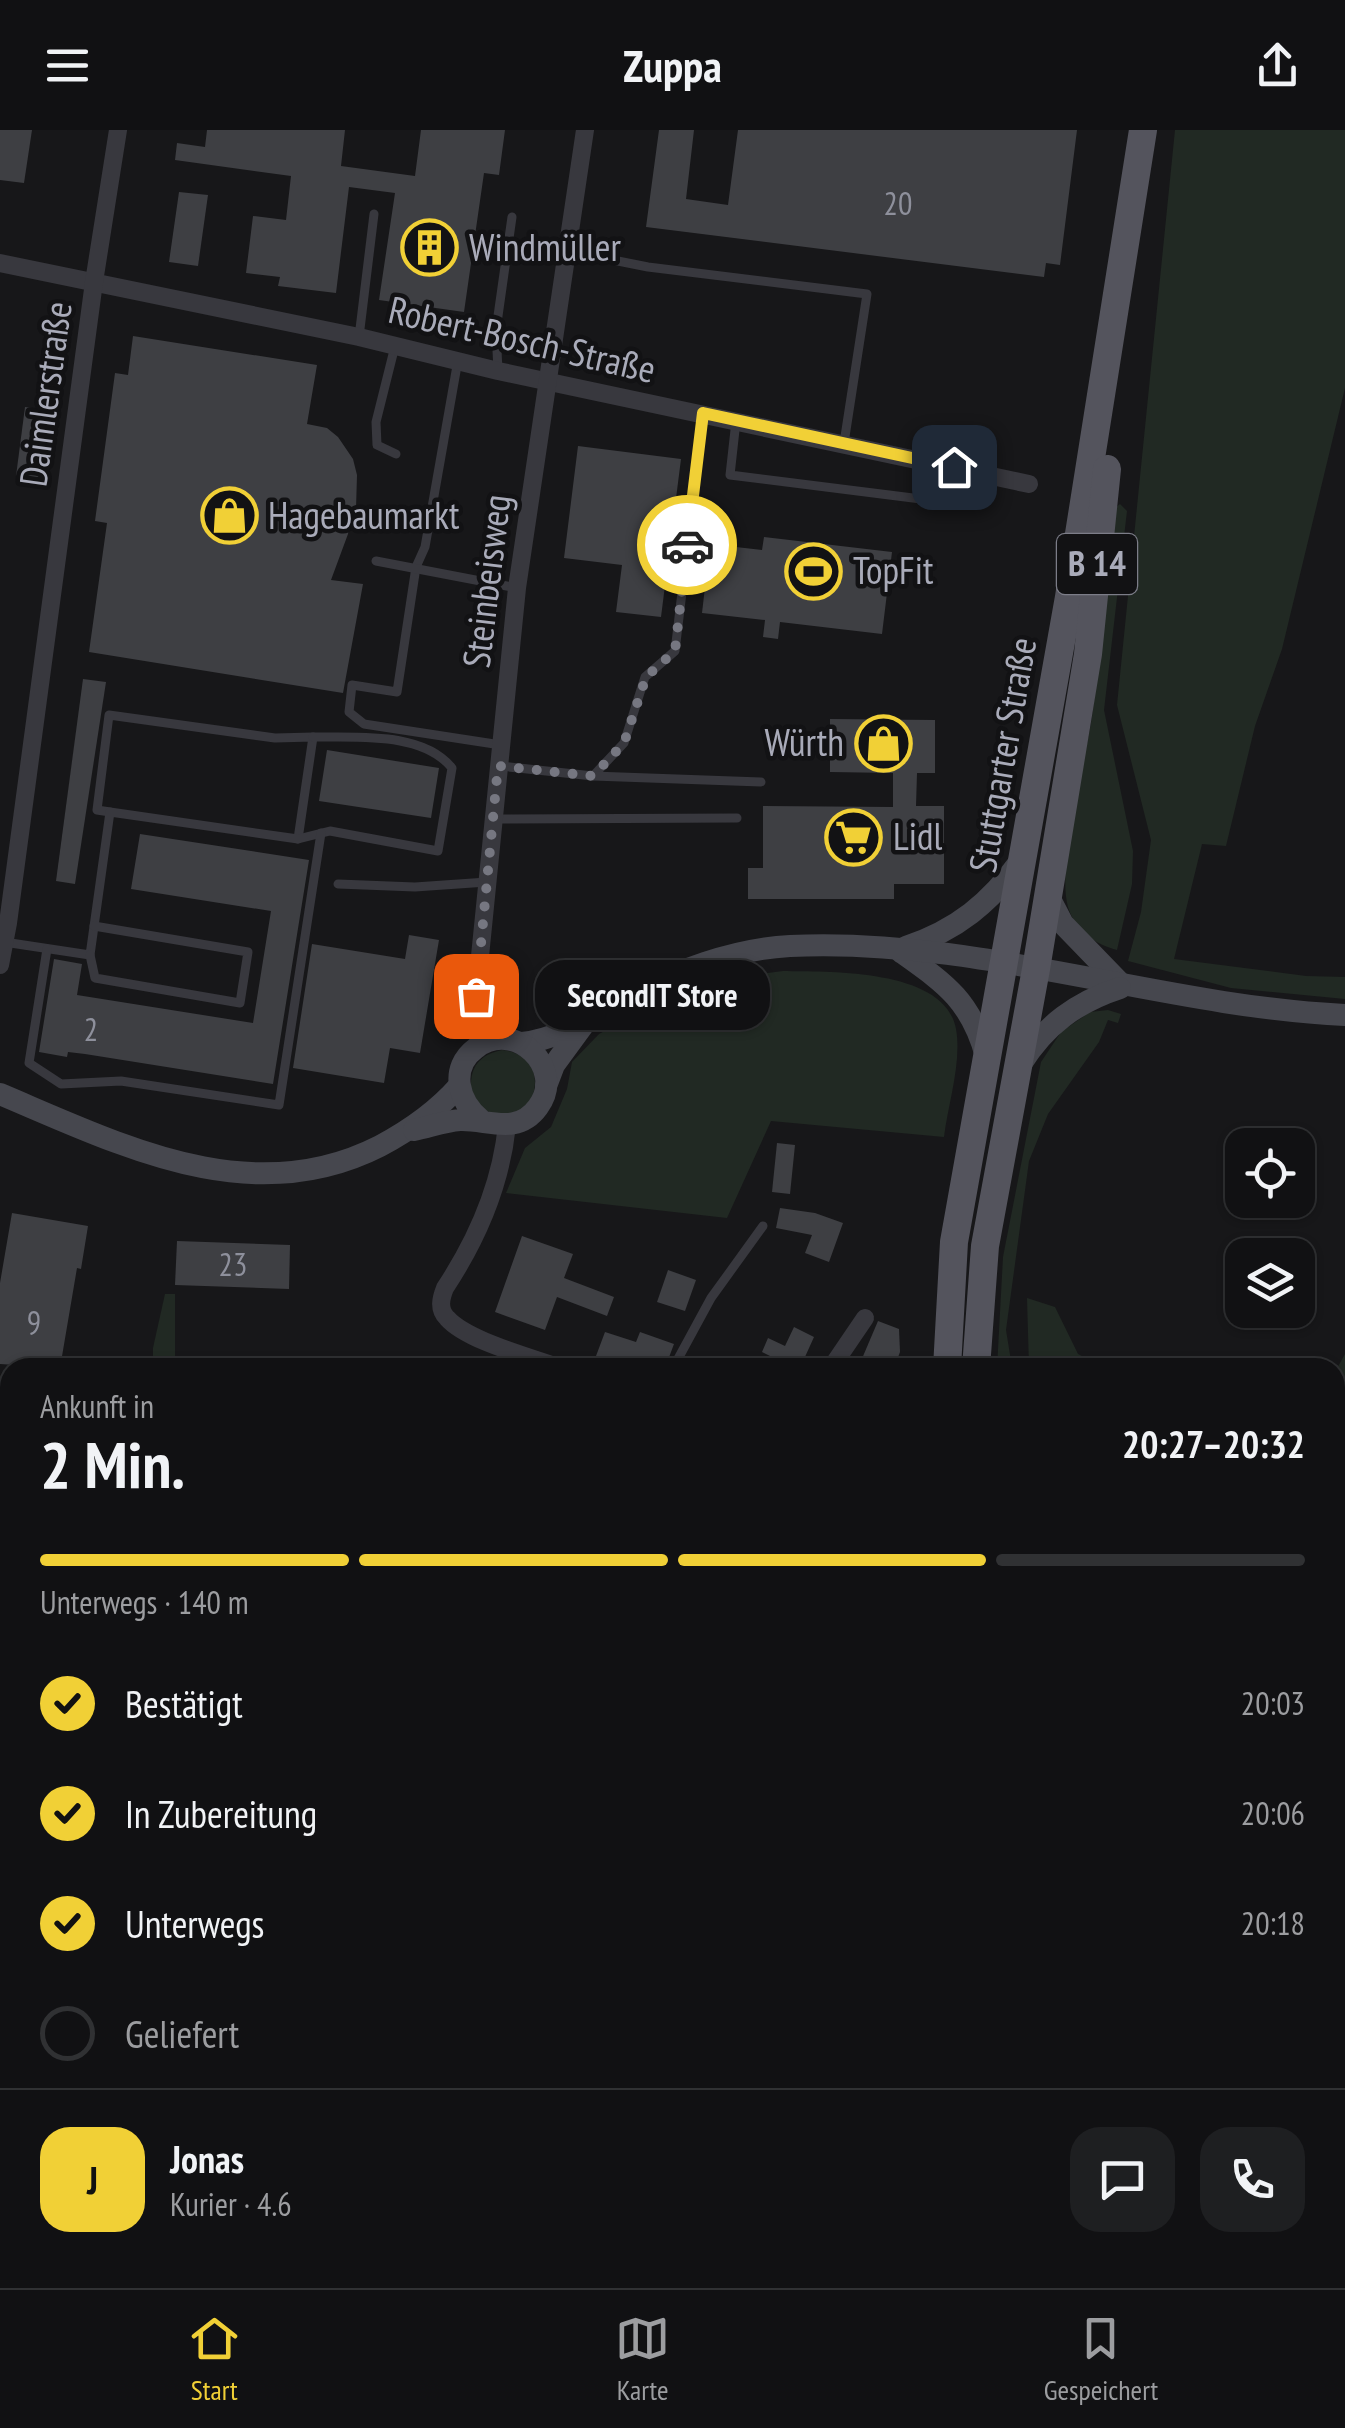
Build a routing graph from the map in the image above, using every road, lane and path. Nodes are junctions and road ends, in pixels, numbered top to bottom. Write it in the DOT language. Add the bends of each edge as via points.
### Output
graph roads {
  1 [pos="118,130"];
  2 [pos="585,130"];
  3 [pos="1141,143"];
  4 [pos="374,214"];
  5 [pos="512,218"];
  6 [pos="566,251"];
  7 [pos="0,262"];
  8 [pos="94,282"];
  9 [pos="360,337"];
  10 [pos="396,345"];
  11 [pos="458,360"];
  12 [pos="498,371"];
  13 [pos="546,380"];
  14 [pos="703,413"];
  15 [pos="736,421"];
  16 [pos="844,443"];
  17 [pos="396,454"];
  18 [pos="917,458"];
  19 [pos="1029,484"];
  20 [pos="376,561"];
  21 [pos="416,567"];
  22 [pos="517,588"];
  23 [pos="313,738"];
  24 [pos="500,746"];
  25 [pos="498,766"];
  26 [pos="593,776"];
  27 [pos="761,782"];
  28 [pos="110,812"];
  29 [pos="492,818"];
  30 [pos="737,818"];
  31 [pos="321,833"];
  32 [pos="298,839"];
  33 [pos="1023,858"];
  34 [pos="487,882"];
  35 [pos="338,884"];
  36 [pos="1048,895"];
  37 [pos="94,926"];
  38 [pos="4,942"];
  39 [pos="47,949"];
  40 [pos="898,950"];
  41 [pos="90,955"];
  42 [pos="1004,964"];
  43 [pos="0,965"];
  44 [pos="1044,971"];
  45 [pos="1115,985"];
  46 [pos="1345,1016"];
  47 [pos="586,1021"];
  48 [pos="488,1041"];
  49 [pos="522,1043"];
  50 [pos="986,1056"];
  51 [pos="1017,1071"];
  52 [pos="459,1086"];
  53 [pos="546,1087"];
  54 [pos="0,1094"];
  55 [pos="481,1120"];
  56 [pos="507,1126"];
  57 [pos="406,1132"];
  58 [pos="763,1226"];
  59 [pos="865,1318"];
  60 [pos="534,1358"];
  61 [pos="679,1358"];
  62 [pos="839,1358"];
  63 [pos="948,1358"];
  64 [pos="977,1358"];
  1 -- 8 [label="street, Daimlerstraße"];
  2 -- 6 [label="street, Steinbeisweg"];
  3 -- 33 [label="main road, Stuttgarter Straße / B 14"];
  3 -- 36 [label="main road, Stuttgarter Straße / B 14" via="1088,654"];
  4 -- 9 [label="lane"];
  5 -- 12 [label="lane" via="496,330"];
  6 -- 13 [label="street, Steinbeisweg"];
  6 -- 16 [label="lane" via="867,294"];
  7 -- 8 [label="street, Robert-Bosch-Straße"];
  8 -- 9 [label="street, Robert-Bosch-Straße"];
  8 -- 38 [label="street, Daimlerstraße"];
  9 -- 10 [label="street, Robert-Bosch-Straße"];
  10 -- 11 [label="street, Robert-Bosch-Straße"];
  10 -- 17 [label="lane" via="376,422 378,445"];
  11 -- 12 [label="street, Robert-Bosch-Straße"];
  11 -- 21 [label="lane" via="426,547"];
  12 -- 13 [label="street, Robert-Bosch-Straße"];
  13 -- 14 [label="street, Robert-Bosch-Straße"];
  13 -- 22 [label="street, Steinbeisweg"];
  14 -- 15 [label="street, Robert-Bosch-Straße"];
  14 -- 26 [label="lane" via="675,651 646,677 624,743"];
  15 -- 16 [label="street, Robert-Bosch-Straße"];
  15 -- 18 [label="lane" via="730,475 921,499 924,473"];
  16 -- 18 [label="street, Robert-Bosch-Straße"];
  18 -- 19 [label="street, Robert-Bosch-Straße"];
  20 -- 21 [label="lane"];
  21 -- 22 [label="lane"];
  21 -- 24 [label="lane" via="397,692 352,685 348,712 364,724"];
  22 -- 24 [label="street, Steinbeisweg"];
  23 -- 28 [label="lane" via="109,715 97,810"];
  23 -- 31 [label="lane" via="377,738 439,752 452,768 438,850"];
  23 -- 32 [label="lane"];
  24 -- 25 [label="street, Steinbeisweg"];
  25 -- 26 [label="lane"];
  25 -- 29 [label="street, Steinbeisweg"];
  26 -- 27 [label="lane"];
  28 -- 32 [label="lane"];
  28 -- 37 [label="lane"];
  29 -- 30 [label="lane"];
  29 -- 34 [label="street, Steinbeisweg"];
  31 -- 32 [label="lane"];
  31 -- 39 [label="lane" via="279,1105 120,1080 62,1084 28,1064"];
  33 -- 40 [label="street" via="970,917"];
  33 -- 42 [label="main road, Stuttgarter Straße / B 14"];
  34 -- 35 [label="lane"];
  34 -- 48 [label="street, Steinbeisweg" via="476,996"];
  36 -- 44 [label="main road, Stuttgarter Straße / B 14"];
  36 -- 45 [label="street" via="1063,924"];
  37 -- 41 [label="lane"];
  37 -- 41 [label="lane" via="248,952 240,1003 95,978"];
  38 -- 39 [label="lane"];
  38 -- 43 [label="street, Daimlerstraße"];
  39 -- 41 [label="lane"];
  40 -- 42 [label="street"];
  40 -- 47 [label="street" via="788,946 745,953 662,979"];
  40 -- 50 [label="street" via="956,992"];
  42 -- 44 [label="street"];
  42 -- 50 [label="main road, Stuttgarter Straße / B 14"];
  44 -- 45 [label="street"];
  44 -- 51 [label="main road, Stuttgarter Straße / B 14"];
  45 -- 46 [label="street"];
  45 -- 51 [label="street" via="1050,1026"];
  47 -- 49 [label="street"];
  47 -- 53 [label="street"];
  48 -- 49 [label="street"];
  48 -- 52 [label="street" via="464,1062"];
  49 -- 53 [label="street" via="541,1061"];
  50 -- 63 [label="main road, Stuttgarter Straße / B 14" via="954,1242"];
  51 -- 64 [label="main road, Stuttgarter Straße / B 14" via="985,1246"];
  52 -- 55 [label="street" via="462,1100"];
  52 -- 57 [label="street"];
  53 -- 56 [label="street" via="529,1117"];
  54 -- 57 [label="street" via="156,1158 208,1170 278,1175 318,1169"];
  55 -- 56 [label="street"];
  55 -- 57 [label="street"];
  56 -- 60 [label="street" via="487,1212 446,1288 442,1309 456,1326"];
  58 -- 61 [label="lane" via="711,1298"];
  59 -- 62 [label="street"];
}
